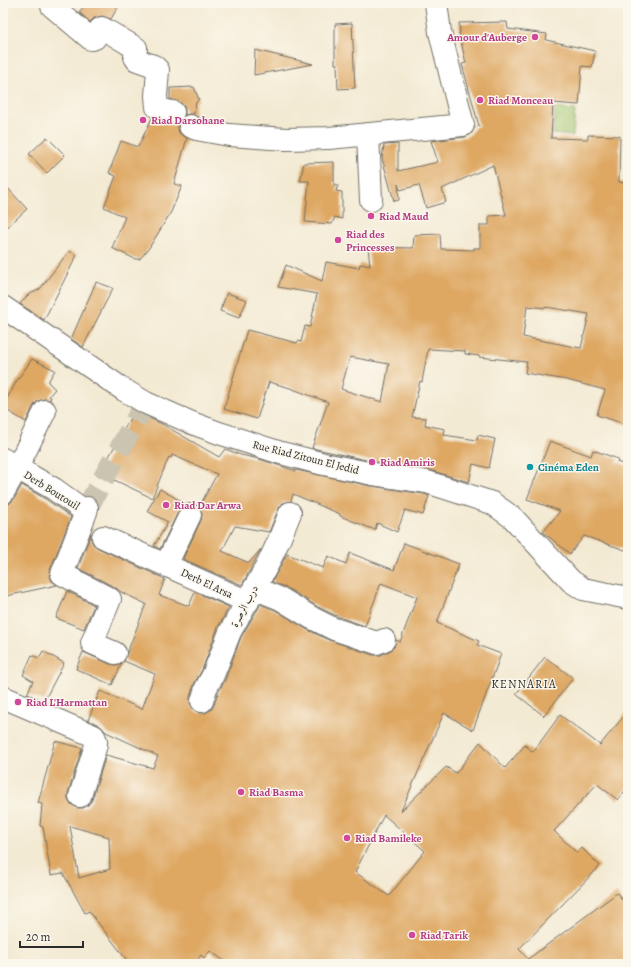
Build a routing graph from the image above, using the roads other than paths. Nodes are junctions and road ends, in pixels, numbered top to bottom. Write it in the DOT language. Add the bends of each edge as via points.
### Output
graph roads {
  1 [pos="436,3"];
  2 [pos="52,6"];
  3 [pos="173,112"];
  4 [pos="190,126"];
  5 [pos="368,134"];
  6 [pos="371,200"];
  7 [pos="3,307"];
  8 [pos="45,412"];
  9 [pos="10,464"];
  10 [pos="3,492"];
  11 [pos="290,513"];
  12 [pos="190,515"];
  13 [pos="88,523"];
  14 [pos="166,565"];
  15 [pos="251,595"];
  16 [pos="628,598"];
  17 [pos="384,640"];
  18 [pos="115,653"];
  19 [pos="3,697"];
  20 [pos="202,701"];
  21 [pos="80,796"];
  1 -- 5 [label="street" via="440,32 463,125"];
  2 -- 3 [label="street" via="91,39 95,38 102,28 136,48 137,60 158,70 157,107"];
  4 -- 5 [label="street" via="229,135 286,139"];
  5 -- 6 [label="street"];
  7 -- 16 [label="street, Rue Riad Zitoun El Jedid" via="144,407 281,454 427,482 492,503 513,518 571,581 583,589"];
  8 -- 9 [label="street"];
  9 -- 10 [label="street, Derb Boutouil"];
  9 -- 13 [label="street, Derb Boutouil" via="54,489"];
  11 -- 15 [label="street, درب الرصرة"];
  12 -- 14 [label="street"];
  13 -- 14 [label="street, Derb El Arsa"];
  13 -- 18 [label="street" via="62,574 110,599 92,643"];
  14 -- 15 [label="street, Derb El Arsa"];
  15 -- 17 [label="street, Derb El Arsa" via="281,599 338,631 377,644"];
  15 -- 20 [label="street, درب الرصرة" via="230,632"];
  19 -- 21 [label="street" via="94,736 96,745"];
}
